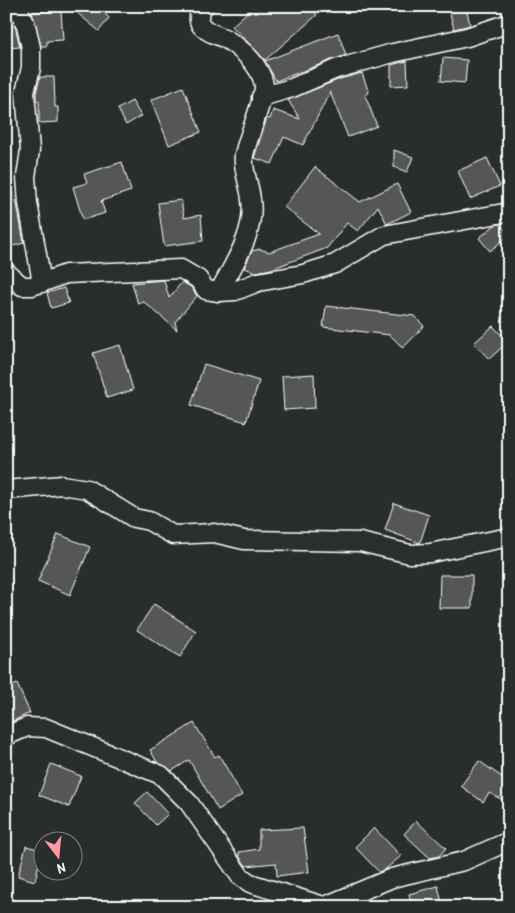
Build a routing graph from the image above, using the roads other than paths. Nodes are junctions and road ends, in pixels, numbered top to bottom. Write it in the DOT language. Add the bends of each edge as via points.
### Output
graph roads {
  1 [pos="17,6"];
  2 [pos="204,6"];
  3 [pos="509,23"];
  4 [pos="261,97"];
  5 [pos="509,212"];
  6 [pos="6,272"];
  7 [pos="42,283"];
  8 [pos="219,292"];
  9 [pos="6,490"];
  10 [pos="509,537"];
  11 [pos="6,736"];
  12 [pos="509,841"];
  13 [pos="326,906"];
  1 -- 7 [label="street" via="26,25 31,48 26,92 30,150 26,177"];
  2 -- 4 [label="street" via="198,16 199,22 204,29 244,53 254,64 264,86"];
  3 -- 4 [label="street" via="467,37 336,69"];
  4 -- 8 [label="street" via="244,157 252,199 251,217 236,260"];
  5 -- 8 [label="street" via="384,235 335,264 234,291"];
  6 -- 7 [label="street" via="22,286"];
  7 -- 8 [label="street" via="66,274 181,269 198,279 206,290"];
  9 -- 10 [label="street" via="62,484 87,489 134,518 149,521 173,535 214,534 244,540 360,542 410,554"];
  11 -- 13 [label="street" via="28,727 46,728 161,775 181,792 240,876 250,883"];
  12 -- 13 [label="street" via="464,861 392,878"];
}
